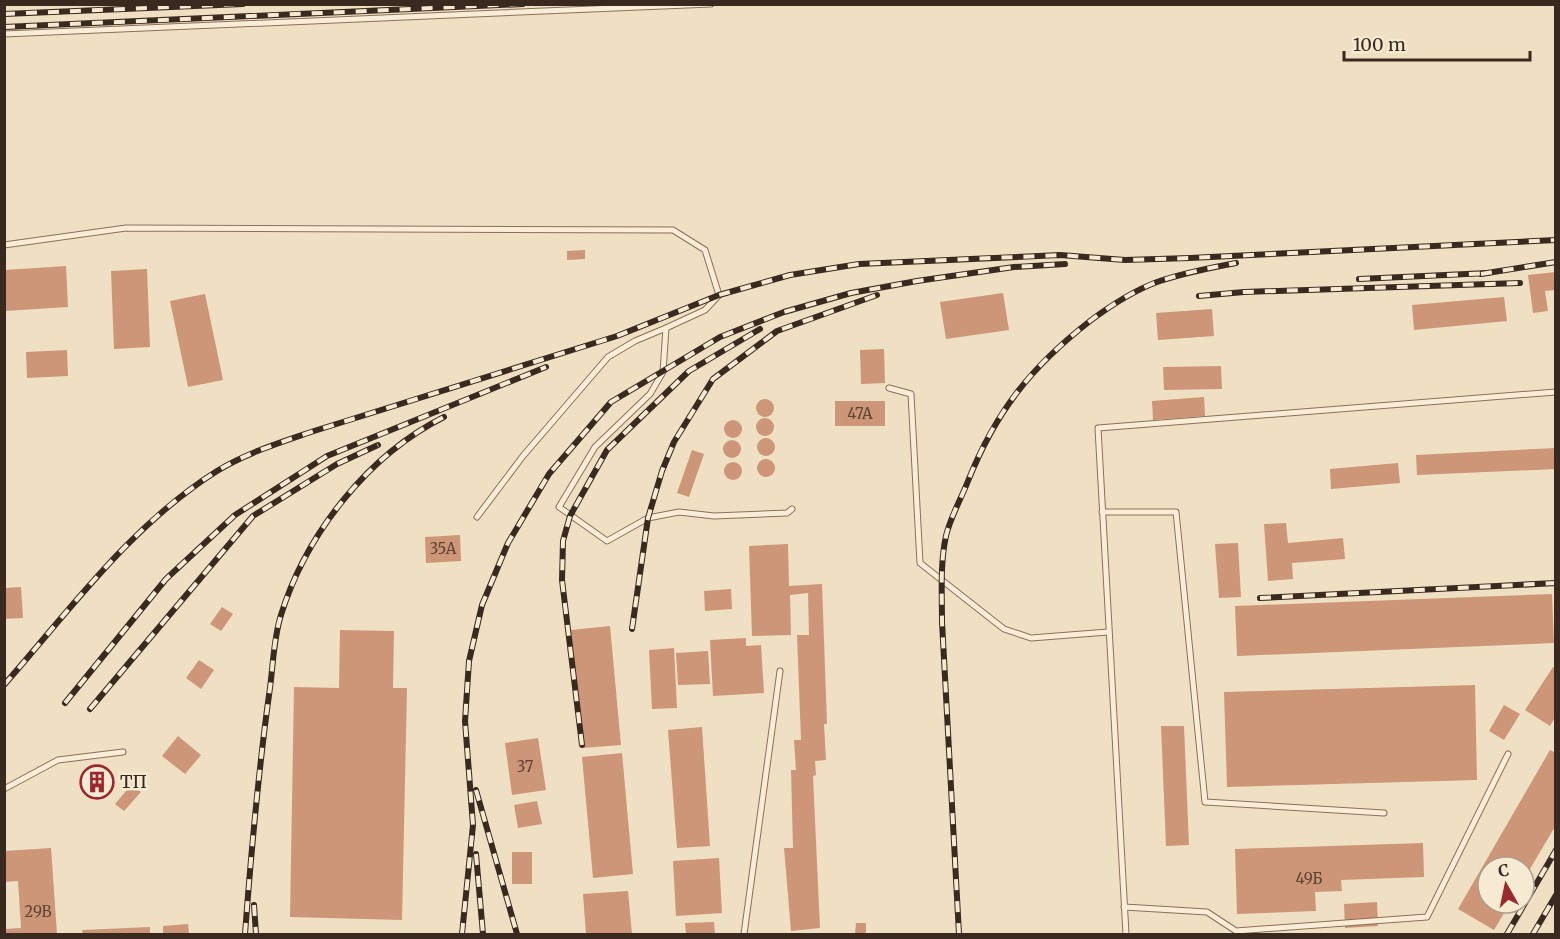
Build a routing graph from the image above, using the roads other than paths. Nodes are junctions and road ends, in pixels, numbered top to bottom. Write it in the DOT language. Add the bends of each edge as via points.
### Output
graph roads {
  1 [pos="711,4"];
  2 [pos="4,34"];
  3 [pos="4,244"];
  4 [pos="666,328"];
  5 [pos="889,388"];
  6 [pos="1556,392"];
  7 [pos="792,509"];
  8 [pos="1102,512"];
  9 [pos="477,517"];
  10 [pos="1108,632"];
  11 [pos="780,671"];
  12 [pos="123,752"];
  13 [pos="1508,754"];
  14 [pos="4,789"];
  15 [pos="1384,813"];
  16 [pos="1124,907"];
  17 [pos="744,934"];
  18 [pos="1126,934"];
  1 -- 2 [label="lane"];
  3 -- 4 [label="lane" via="126,228 673,230 705,250 719,295 705,310"];
  4 -- 7 [label="lane" via="663,372 655,386 595,447 559,507 607,541 648,518 679,512 714,516 787,513"];
  4 -- 9 [label="lane" via="608,357 523,456"];
  5 -- 10 [label="lane" via="911,394 920,563 1004,629 1031,638"];
  6 -- 8 [label="lane" via="1098,428"];
  8 -- 10 [label="lane"];
  8 -- 15 [label="lane" via="1176,512 1206,802"];
  10 -- 16 [label="lane"];
  11 -- 17 [label="lane"];
  12 -- 14 [label="lane" via="58,760"];
  13 -- 16 [label="lane" via="1427,917 1236,931 1207,912"];
  16 -- 18 [label="lane"];
}
